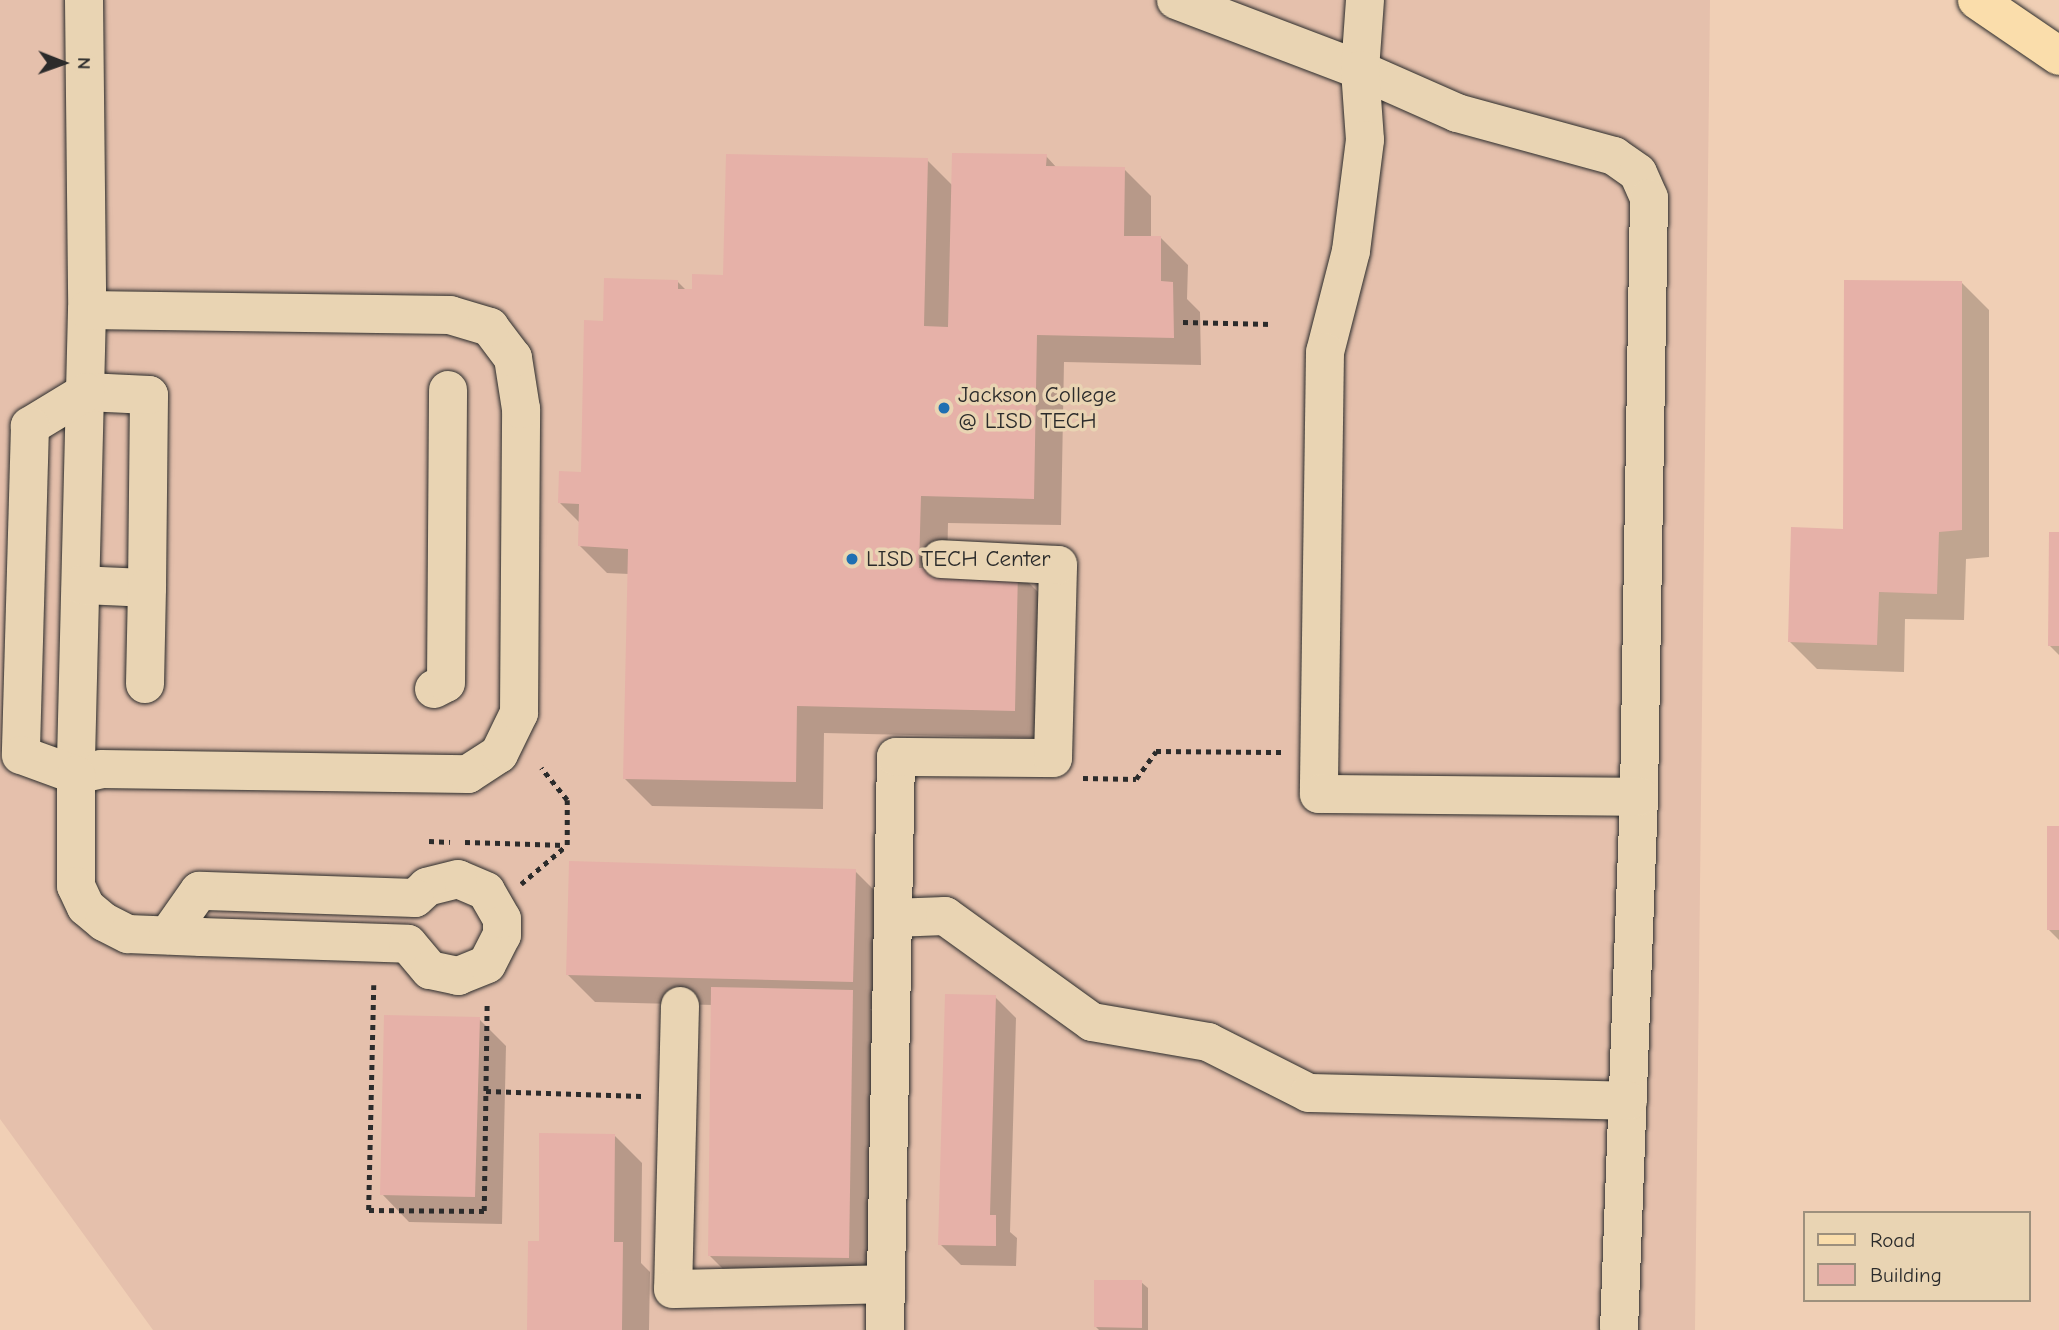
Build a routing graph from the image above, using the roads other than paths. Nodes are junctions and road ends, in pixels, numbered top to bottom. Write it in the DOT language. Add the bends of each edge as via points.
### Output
graph roads {
  1 [pos="84,0"];
  2 [pos="1176,0"];
  3 [pos="1365,0"];
  4 [pos="1977,0"];
  5 [pos="2059,56"];
  6 [pos="1360,70"];
  7 [pos="87,310"];
  8 [pos="449,390"];
  9 [pos="86,392"];
  10 [pos="941,559"];
  11 [pos="81,585"];
  12 [pos="147,588"];
  13 [pos="145,684"];
  14 [pos="434,689"];
  15 [pos="88,772"];
  16 [pos="1640,797"];
  17 [pos="893,918"];
  18 [pos="168,935"];
  19 [pos="680,1006"];
  20 [pos="1628,1101"];
  21 [pos="886,1283"];
  22 [pos="885,1330"];
  23 [pos="1619,1330"];
  1 -- 7 [label="lane"];
  2 -- 6 [label="lane"];
  3 -- 6 [label="lane"];
  4 -- 5 [label="main road"];
  6 -- 16 [label="lane" via="1457,113 1614,156 1638,173 1649,198"];
  6 -- 16 [label="lane" via="1365,140 1351,251 1325,352 1319,794"];
  7 -- 9 [label="lane"];
  7 -- 15 [label="lane" via="450,315 490,327 513,358 521,409 519,713 499,754 468,774"];
  8 -- 14 [label="lane" via="446,683"];
  9 -- 11 [label="lane"];
  9 -- 12 [label="lane" via="149,395"];
  9 -- 15 [label="lane" via="30,426 21,755"];
  10 -- 17 [label="lane" via="1058,565 1053,758 895,757"];
  11 -- 12 [label="lane"];
  11 -- 15 [label="lane"];
  12 -- 13 [label="lane"];
  15 -- 18 [label="lane" via="76,886 86,907 128,934"];
  16 -- 20 [label="lane"];
  17 -- 20 [label="lane" via="945,916 1091,1022 1208,1042 1309,1093"];
  17 -- 21 [label="lane"];
  18 -- 18 [label="lane" via="408,944 430,970 458,976 487,964 502,935 502,919 486,891 458,879 427,887 415,898 199,891"];
  19 -- 21 [label="lane" via="673,1289"];
  20 -- 23 [label="lane"];
  21 -- 22 [label="lane"];
}
